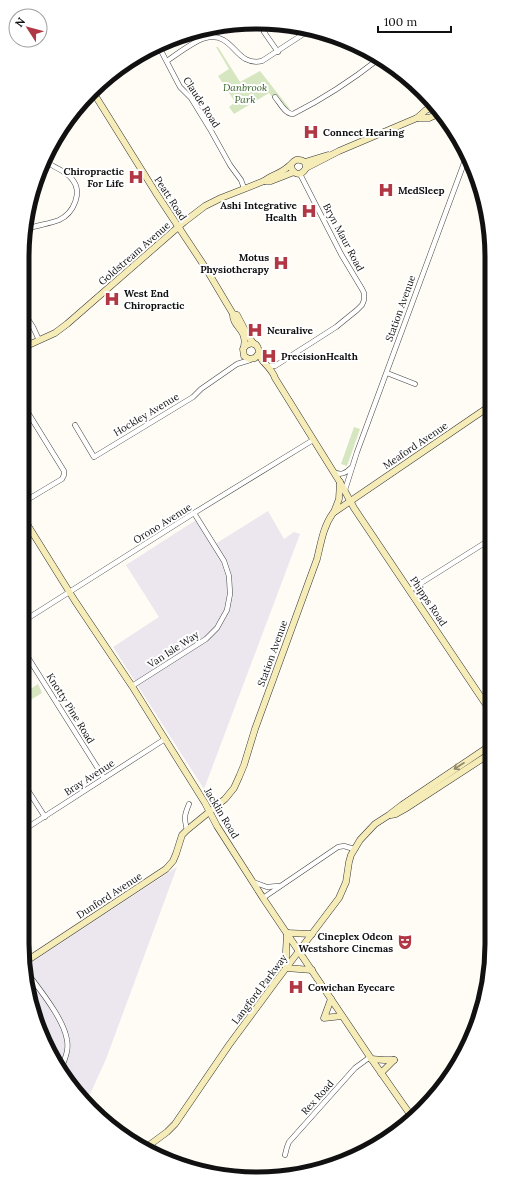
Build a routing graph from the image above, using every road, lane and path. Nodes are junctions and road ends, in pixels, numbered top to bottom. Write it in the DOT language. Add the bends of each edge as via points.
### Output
graph roads {
  1 [pos="264,32"];
  2 [pos="304,34"];
  3 [pos="161,50"];
  4 [pos="278,52"];
  5 [pos="167,60"];
  6 [pos="375,62"];
  7 [pos="96,96"];
  8 [pos="275,97"];
  9 [pos="429,109"];
  10 [pos="435,115"];
  11 [pos="417,118"];
  12 [pos="464,162"];
  13 [pos="49,164"];
  14 [pos="291,165"];
  15 [pos="304,169"];
  16 [pos="294,172"];
  17 [pos="264,181"];
  18 [pos="244,188"];
  19 [pos="31,227"];
  20 [pos="178,227"];
  21 [pos="233,314"];
  22 [pos="29,321"];
  23 [pos="39,340"];
  24 [pos="255,344"];
  25 [pos="29,345"];
  26 [pos="243,350"];
  27 [pos="259,353"];
  28 [pos="251,359"];
  29 [pos="237,364"];
  30 [pos="268,366"];
  31 [pos="275,366"];
  32 [pos="387,373"];
  33 [pos="274,376"];
  34 [pos="415,384"];
  35 [pos="485,409"];
  36 [pos="29,414"];
  37 [pos="74,425"];
  38 [pos="313,440"];
  39 [pos="351,468"];
  40 [pos="334,472"];
  41 [pos="340,481"];
  42 [pos="345,490"];
  43 [pos="29,499"];
  44 [pos="351,501"];
  45 [pos="194,513"];
  46 [pos="333,513"];
  47 [pos="29,527"];
  48 [pos="485,542"];
  49 [pos="410,590"];
  50 [pos="69,592"];
  51 [pos="29,618"];
  52 [pos="29,659"];
  53 [pos="132,686"];
  54 [pos="485,703"];
  55 [pos="165,739"];
  56 [pos="485,749"];
  57 [pos="485,758"];
  58 [pos="104,778"];
  59 [pos="29,792"];
  60 [pos="189,804"];
  61 [pos="209,811"];
  62 [pos="389,815"];
  63 [pos="45,817"];
  64 [pos="29,827"];
  65 [pos="187,830"];
  66 [pos="354,849"];
  67 [pos="253,882"];
  68 [pos="280,886"];
  69 [pos="263,898"];
  70 [pos="287,933"];
  71 [pos="312,934"];
  72 [pos="299,951"];
  73 [pos="29,959"];
  74 [pos="286,968"];
  75 [pos="312,970"];
  76 [pos="32,979"];
  77 [pos="331,999"];
  78 [pos="342,1016"];
  79 [pos="370,1058"];
  80 [pos="63,1064"];
  81 [pos="381,1073"];
  82 [pos="409,1113"];
  83 [pos="150,1145"];
  84 [pos="285,1155"];
  1 -- 4 [label="street"];
  2 -- 4 [label="street"];
  3 -- 5 [label="street, Claude Road"];
  4 -- 5 [label="street" via="262,62 249,62 225,41 208,38 200,40"];
  5 -- 18 [label="street, Claude Road" via="180,86 191,98"];
  6 -- 8 [label="street" via="335,91 293,114 287,112"];
  7 -- 20 [label="main road, Peatt Road"];
  9 -- 11 [label="main road"];
  10 -- 11 [label="main road"];
  11 -- 15 [label="main road"];
  12 -- 32 [label="street, Station Avenue"];
  13 -- 19 [label="street" via="71,178 75,184 76,203 71,212 58,221"];
  14 -- 15 [label="main road, Goldstream Avenue" via="300,159"];
  14 -- 16 [label="main road"];
  14 -- 17 [label="main road, Goldstream Avenue"];
  15 -- 16 [label="main road"];
  15 -- 31 [label="street, Bryn Maur Road" via="306,183 337,247 364,293 364,300 338,325"];
  16 -- 17 [label="main road, Goldstream Avenue" via="272,181"];
  17 -- 18 [label="main road, Goldstream Avenue"];
  18 -- 20 [label="main road, Goldstream Avenue" via="205,206"];
  20 -- 21 [label="main road, Peatt Road"];
  20 -- 23 [label="main road, Goldstream Avenue" via="67,324"];
  21 -- 24 [label="main road, Peatt Road" via="237,316 249,339"];
  21 -- 26 [label="main road, Peatt Road" via="232,318 243,334"];
  22 -- 23 [label="street"];
  23 -- 25 [label="main road, Goldstream Avenue"];
  24 -- 26 [label="main road" via="249,344"];
  24 -- 27 [label="main road, Peatt Road"];
  26 -- 28 [label="main road, Peatt Road" via="245,357"];
  26 -- 29 [label="street, Hockley Avenue"];
  27 -- 28 [label="main road"];
  27 -- 30 [label="main road, Peatt Road"];
  28 -- 29 [label="street, Hockley Avenue"];
  28 -- 33 [label="main road, Peatt Road" via="262,364 271,376"];
  29 -- 37 [label="street, Hockley Avenue" via="193,397 94,457"];
  30 -- 31 [label="street"];
  30 -- 33 [label="main road, Peatt Road"];
  31 -- 33 [label="street"];
  32 -- 34 [label="street"];
  32 -- 39 [label="street, Station Avenue"];
  33 -- 38 [label="main road, Peatt Road"];
  35 -- 44 [label="main road, Meaford Avenue"];
  36 -- 43 [label="street" via="64,471 62,479"];
  38 -- 40 [label="main road, Peatt Road"];
  38 -- 45 [label="street, Orono Avenue"];
  39 -- 40 [label="street" via="345,473"];
  39 -- 42 [label="street, Station Avenue"];
  40 -- 41 [label="main road, Peatt Road"];
  41 -- 42 [label="main road, Peatt Road"];
  41 -- 46 [label="main road, Station Avenue" via="339,499"];
  42 -- 44 [label="main road, Peatt Road"];
  44 -- 46 [label="main road"];
  44 -- 49 [label="main road, Phipps Road"];
  45 -- 50 [label="street, Orono Avenue"];
  45 -- 53 [label="street, Van Isle Way" via="224,561 229,576 230,594 226,610 217,628 206,639"];
  46 -- 61 [label="main road, Station Avenue" via="322,538 317,560 242,771 225,799"];
  47 -- 50 [label="main road, Jacklin Road"];
  48 -- 49 [label="street"];
  49 -- 54 [label="main road, Phipps Road"];
  50 -- 51 [label="street, Orono Avenue"];
  50 -- 53 [label="main road, Jacklin Road"];
  52 -- 58 [label="street, Knotty Pine Road"];
  53 -- 55 [label="main road, Jacklin Road"];
  55 -- 58 [label="street, Bray Avenue"];
  55 -- 61 [label="main road, Jacklin Road"];
  56 -- 62 [label="main road, Langford Parkway, one-way"];
  57 -- 62 [label="main road, Langford Parkway" via="405,809"];
  58 -- 63 [label="street, Bray Avenue"];
  59 -- 63 [label="street"];
  60 -- 65 [label="street, Dunford Avenue" via="184,820"];
  61 -- 65 [label="main road, Dunford Avenue"];
  61 -- 67 [label="main road, Jacklin Road"];
  62 -- 66 [label="main road, Langford Parkway" via="366,832"];
  63 -- 64 [label="street, Bray Avenue"];
  65 -- 73 [label="main road, Dunford Avenue" via="173,861 166,869"];
  66 -- 68 [label="street" via="338,847"];
  66 -- 71 [label="main road, Langford Parkway" via="346,882 339,898"];
  67 -- 68 [label="street" via="267,887"];
  67 -- 69 [label="main road, Jacklin Road"];
  68 -- 69 [label="street"];
  69 -- 70 [label="main road, Jacklin Road"];
  70 -- 71 [label="main road"];
  70 -- 72 [label="main road, Jacklin Road"];
  70 -- 74 [label="main road"];
  71 -- 72 [label="main road, Langford Parkway"];
  72 -- 74 [label="main road, Langford Parkway"];
  72 -- 75 [label="main road, Jacklin Road"];
  74 -- 75 [label="main road"];
  74 -- 83 [label="main road, Langford Parkway" via="175,1124"];
  75 -- 77 [label="main road, Jacklin Road"];
  76 -- 80 [label="street" via="63,1025 67,1041 67,1054"];
  77 -- 78 [label="main road, Jacklin Road"];
  77 -- 78 [label="main road" via="324,1018"];
  78 -- 79 [label="main road, Jacklin Road"];
  79 -- 81 [label="main road, Jacklin Road"];
  79 -- 81 [label="main road" via="394,1060"];
  79 -- 84 [label="street, Rex Road" via="355,1068 288,1142"];
  81 -- 82 [label="main road, Jacklin Road"];
}
